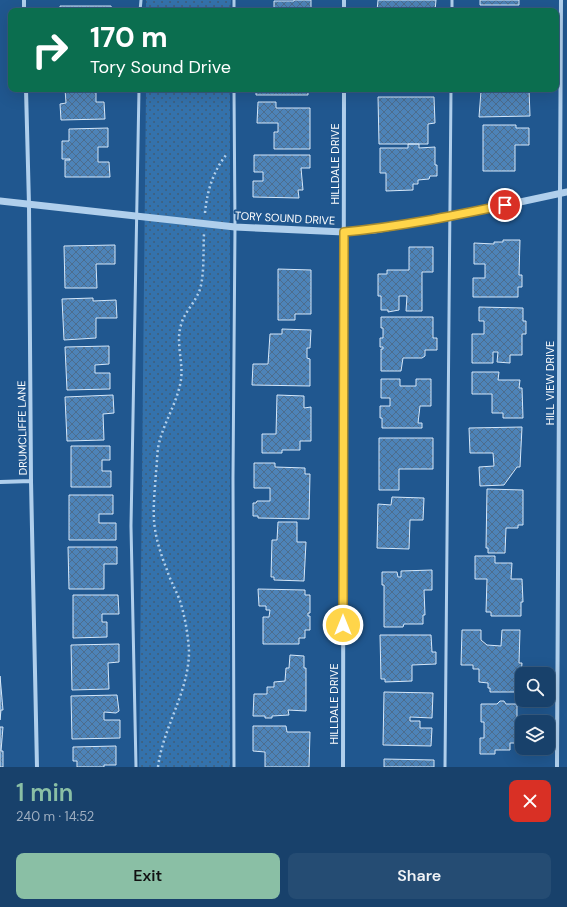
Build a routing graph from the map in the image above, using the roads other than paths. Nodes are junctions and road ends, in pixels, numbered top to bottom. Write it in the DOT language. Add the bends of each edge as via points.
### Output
graph roads {
  1 [pos="561,0"];
  2 [pos="26,92"];
  3 [pos="139,92"];
  4 [pos="234,92"];
  5 [pos="344,92"];
  6 [pos="451,92"];
  7 [pos="564,193"];
  8 [pos="0,201"];
  9 [pos="29,205"];
  10 [pos="136,217"];
  11 [pos="450,217"];
  12 [pos="235,227"];
  13 [pos="344,232"];
  14 [pos="31,481"];
  15 [pos="0,482"];
  16 [pos="37,767"];
  17 [pos="136,767"];
  18 [pos="234,767"];
  19 [pos="343,767"];
  20 [pos="445,767"];
  21 [pos="557,767"];
  1 -- 7 [label="street, HILL VIEW DRIVE"];
  2 -- 9 [label="street, DRUMCLIFFE LANE"];
  3 -- 10 [label="lane"];
  4 -- 12 [label="lane"];
  5 -- 13 [label="street, HILLDALE DRIVE"];
  6 -- 11 [label="lane"];
  7 -- 11 [label="street, TORY SOUND DRIVE"];
  7 -- 21 [label="street, HILL VIEW DRIVE"];
  8 -- 9 [label="street, TORY SOUND DRIVE"];
  9 -- 10 [label="street, TORY SOUND DRIVE"];
  9 -- 14 [label="street, DRUMCLIFFE LANE"];
  10 -- 12 [label="street, TORY SOUND DRIVE"];
  10 -- 17 [label="lane" via="131,526"];
  11 -- 13 [label="street, TORY SOUND DRIVE" via="374,230"];
  11 -- 20 [label="lane"];
  12 -- 13 [label="street, TORY SOUND DRIVE"];
  12 -- 18 [label="lane"];
  13 -- 19 [label="street, HILLDALE DRIVE"];
  14 -- 15 [label="street"];
  14 -- 16 [label="street, DRUMCLIFFE LANE"];
}
